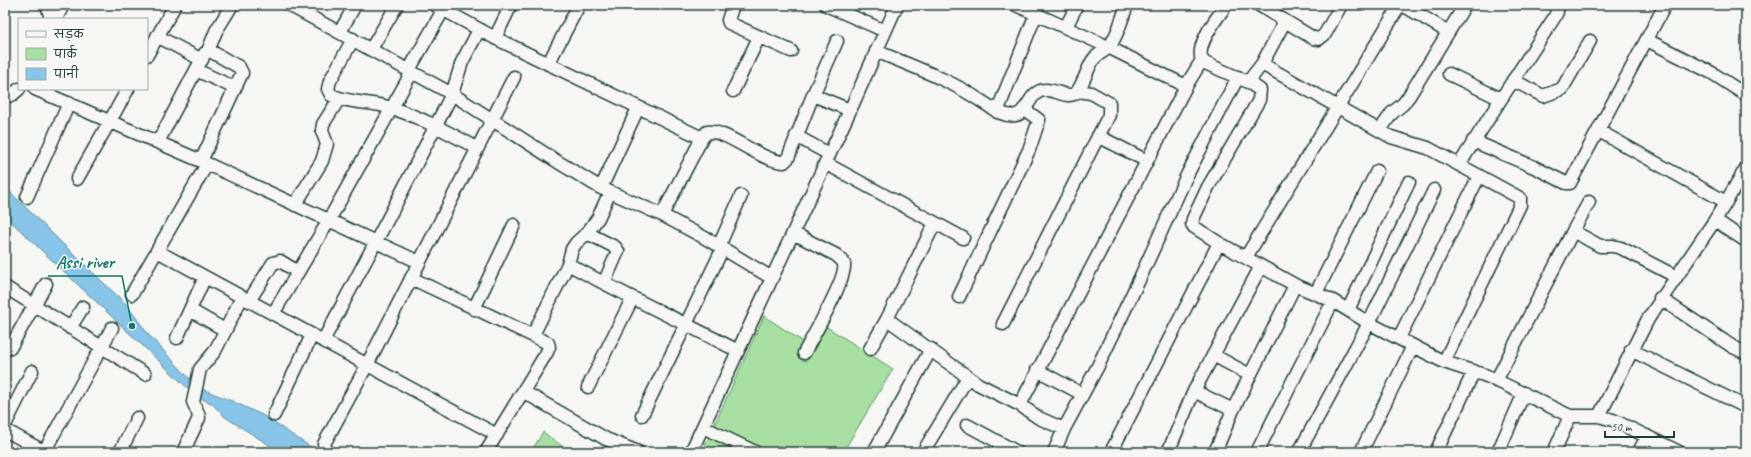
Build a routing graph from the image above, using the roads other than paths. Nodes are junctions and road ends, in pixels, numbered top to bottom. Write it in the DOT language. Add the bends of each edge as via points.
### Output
graph roads {
  1 [pos="47,5"];
  2 [pos="63,5"];
  3 [pos="174,5"];
  4 [pos="232,5"];
  5 [pos="289,5"];
  6 [pos="355,5"];
  7 [pos="397,5"];
  8 [pos="511,5"];
  9 [pos="579,5"];
  10 [pos="734,5"];
  11 [pos="826,5"];
  12 [pos="897,5"];
  13 [pos="1016,5"];
  14 [pos="1077,5"];
  15 [pos="1127,5"];
  16 [pos="1226,5"];
  17 [pos="1259,5"];
  18 [pos="1341,5"];
  19 [pos="1400,5"];
  20 [pos="1403,5"];
  21 [pos="1465,5"];
  22 [pos="1557,5"];
  23 [pos="1665,5"];
  24 [pos="442,6"];
  25 [pos="1036,14"];
  26 [pos="51,18"];
  27 [pos="56,18"];
  28 [pos="1285,21"];
  29 [pos="1066,27"];
  30 [pos="479,30"];
  31 [pos="885,31"];
  32 [pos="340,32"];
  33 [pos="1448,32"];
  34 [pos="157,36"];
  35 [pos="759,37"];
  36 [pos="495,38"];
  37 [pos="353,39"];
  38 [pos="1646,40"];
  39 [pos="837,41"];
  40 [pos="1590,41"];
  41 [pos="1108,47"];
  42 [pos="371,49"];
  43 [pos="791,51"];
  44 [pos="876,51"];
  45 [pos="148,53"];
  46 [pos="202,60"];
  47 [pos="1202,60"];
  48 [pos="548,64"];
  49 [pos="1262,64"];
  50 [pos="410,71"];
  51 [pos="1448,74"];
  52 [pos="514,77"];
  53 [pos="1243,80"];
  54 [pos="1513,80"];
  55 [pos="1186,86"];
  56 [pos="235,88"];
  57 [pos="19,90"];
  58 [pos="37,90"];
  59 [pos="127,90"];
  60 [pos="733,91"];
  61 [pos="1079,91"];
  62 [pos="452,94"];
  63 [pos="813,95"];
  64 [pos="1746,95"];
  65 [pos="5,97"];
  66 [pos="339,99"];
  67 [pos="1500,99"];
  68 [pos="69,103"];
  69 [pos="1339,107"];
  70 [pos="392,108"];
  71 [pos="638,108"];
  72 [pos="1024,109"];
  73 [pos="850,110"];
  74 [pos="997,112"];
  75 [pos="492,120"];
  76 [pos="110,121"];
  77 [pos="436,126"];
  78 [pos="1380,130"];
  79 [pos="1599,131"];
  80 [pos="796,136"];
  81 [pos="1098,136"];
  82 [pos="702,138"];
  83 [pos="1473,141"];
  84 [pos="158,142"];
  85 [pos="477,148"];
  86 [pos="827,159"];
  87 [pos="1147,161"];
  88 [pos="204,163"];
  89 [pos="1459,165"];
  90 [pos="1746,168"];
  91 [pos="1377,171"];
  92 [pos="1479,176"];
  93 [pos="78,179"];
  94 [pos="1409,182"];
  95 [pos="606,190"];
  96 [pos="1434,190"];
  97 [pos="741,196"];
  98 [pos="27,198"];
  99 [pos="1589,202"];
  100 [pos="1726,202"];
  101 [pos="296,205"];
  102 [pos="662,215"];
  103 [pos="329,220"];
  104 [pos="1715,220"];
  105 [pos="935,223"];
  106 [pos="514,225"];
  107 [pos="1573,230"];
  108 [pos="588,233"];
  109 [pos="793,233"];
  110 [pos="963,238"];
  111 [pos="1746,240"];
  112 [pos="376,242"];
  113 [pos="1218,243"];
  114 [pos="721,247"];
  115 [pos="157,251"];
  116 [pos="1246,257"];
  117 [pos="419,262"];
  118 [pos="568,264"];
  119 [pos="1261,266"];
  120 [pos="298,272"];
  121 [pos="1675,276"];
  122 [pos="205,277"];
  123 [pos="412,278"];
  124 [pos="772,278"];
  125 [pos="46,284"];
  126 [pos="604,284"];
  127 [pos="1295,285"];
  128 [pos="5,286"];
  129 [pos="1316,293"];
  130 [pos="132,294"];
  131 [pos="959,297"];
  132 [pos="1660,298"];
  133 [pos="246,299"];
  134 [pos="632,299"];
  135 [pos="1333,301"];
  136 [pos="34,304"];
  137 [pos="84,307"];
  138 [pos="474,309"];
  139 [pos="190,310"];
  140 [pos="1348,310"];
  141 [pos="273,314"];
  142 [pos="887,318"];
  143 [pos="1369,323"];
  144 [pos="686,324"];
  145 [pos="1002,324"];
  146 [pos="70,328"];
  147 [pos="112,328"];
  148 [pos="226,330"];
  149 [pos="312,335"];
  150 [pos="533,336"];
  151 [pos="176,338"];
  152 [pos="1399,338"];
  153 [pos="323,341"];
  154 [pos="1413,346"];
  155 [pos="870,348"];
  156 [pos="102,349"];
  157 [pos="931,349"];
  158 [pos="5,350"];
  159 [pos="1631,350"];
  160 [pos="738,351"];
  161 [pos="1746,352"];
  162 [pos="804,353"];
  163 [pos="1213,354"];
  164 [pos="1444,362"];
  165 [pos="367,365"];
  166 [pos="1037,370"];
  167 [pos="1474,371"];
  168 [pos="32,372"];
  169 [pos="145,374"];
  170 [pos="1250,375"];
  171 [pos="968,377"];
  172 [pos="1496,381"];
  173 [pos="588,387"];
  174 [pos="1194,391"];
  175 [pos="524,392"];
  176 [pos="1524,393"];
  177 [pos="1082,394"];
  178 [pos="1020,405"];
  179 [pos="1746,407"];
  180 [pos="1233,410"];
  181 [pos="642,415"];
  182 [pos="274,416"];
  183 [pos="1570,416"];
  184 [pos="1600,416"];
  185 [pos="137,418"];
  186 [pos="5,425"];
  187 [pos="967,425"];
  188 [pos="703,427"];
  189 [pos="1064,429"];
  190 [pos="5,430"];
  191 [pos="497,435"];
  192 [pos="1647,436"];
  193 [pos="324,444"];
  194 [pos="44,452"];
  195 [pos="120,452"];
  196 [pos="183,452"];
  197 [pos="486,452"];
  198 [pos="638,452"];
  199 [pos="691,452"];
  200 [pos="755,452"];
  201 [pos="874,452"];
  202 [pos="923,452"];
  203 [pos="1017,452"];
  204 [pos="1054,452"];
  205 [pos="1111,452"];
  206 [pos="1168,452"];
  207 [pos="1215,452"];
  208 [pos="1258,452"];
  209 [pos="1299,452"];
  210 [pos="1361,452"];
  211 [pos="1436,452"];
  212 [pos="1498,452"];
  213 [pos="1554,452"];
  214 [pos="1639,452"];
  215 [pos="1677,452"];
  1 -- 26 [label="street"];
  2 -- 27 [label="street"];
  3 -- 34 [label="street"];
  4 -- 46 [label="street"];
  5 -- 32 [label="street"];
  6 -- 32 [label="street"];
  7 -- 42 [label="street"];
  8 -- 36 [label="street"];
  9 -- 48 [label="street"];
  10 -- 35 [label="street" via="729,23"];
  11 -- 31 [label="street"];
  12 -- 31 [label="street"];
  13 -- 25 [label="street"];
  14 -- 29 [label="street"];
  15 -- 41 [label="street" via="1118,30"];
  16 -- 47 [label="street" via="1203,42"];
  17 -- 28 [label="street"];
  18 -- 28 [label="street" via="1325,34 1319,39"];
  19 -- 69 [label="street"];
  20 -- 33 [label="street"];
  21 -- 33 [label="street"];
  22 -- 54 [label="street" via="1554,18"];
  23 -- 38 [label="street"];
  24 -- 30 [label="street"];
  24 -- 50 [label="street"];
  25 -- 29 [label="street"];
  25 -- 74 [label="street"];
  28 -- 49 [label="street"];
  29 -- 41 [label="street"];
  30 -- 36 [label="street"];
  30 -- 62 [label="street" via="462,62"];
  31 -- 44 [label="street"];
  32 -- 37 [label="street"];
  33 -- 78 [label="street" via="1409,96"];
  34 -- 45 [label="street"];
  34 -- 46 [label="street"];
  35 -- 43 [label="street"];
  35 -- 60 [label="street"];
  36 -- 48 [label="street"];
  37 -- 42 [label="street"];
  37 -- 66 [label="street" via="328,89 331,95"];
  38 -- 64 [label="street" via="1712,73"];
  38 -- 79 [label="street"];
  39 -- 63 [label="street"];
  40 -- 54 [label="street" via="1562,89 1543,96"];
  41 -- 55 [label="street"];
  41 -- 61 [label="street" via="1093,60"];
  42 -- 50 [label="street"];
  44 -- 73 [label="street"];
  44 -- 74 [label="street" via="967,92"];
  46 -- 56 [label="street"];
  46 -- 56 [label="street" via="239,67 242,73"];
  46 -- 84 [label="street"];
  47 -- 53 [label="street"];
  47 -- 55 [label="street"];
  48 -- 71 [label="street"];
  49 -- 53 [label="street"];
  49 -- 69 [label="street"];
  50 -- 62 [label="street"];
  50 -- 70 [label="street"];
  51 -- 67 [label="street"];
  52 -- 75 [label="street"];
  53 -- 113 [label="street" via="1260,90 1259,100 1208,187 1192,224 1194,228"];
  53 -- 177 [label="street" via="1186,175 1140,278"];
  54 -- 67 [label="street"];
  55 -- 87 [label="street"];
  56 -- 88 [label="street"];
  57 -- 65 [label="street"];
  58 -- 68 [label="street"];
  59 -- 76 [label="street"];
  61 -- 72 [label="street" via="1073,95 1045,90 1037,92"];
  61 -- 81 [label="street" via="1091,93 1109,103 1109,115"];
  62 -- 75 [label="street"];
  62 -- 77 [label="street"];
  63 -- 73 [label="street"];
  63 -- 80 [label="street"];
  66 -- 70 [label="street"];
  66 -- 101 [label="street" via="323,124 322,131 327,144 324,156"];
  67 -- 83 [label="street"];
  68 -- 76 [label="street"];
  68 -- 98 [label="street"];
  69 -- 78 [label="street"];
  69 -- 116 [label="street"];
  70 -- 77 [label="street"];
  70 -- 103 [label="street"];
  71 -- 82 [label="street"];
  71 -- 95 [label="street"];
  72 -- 74 [label="street" via="1017,115"];
  72 -- 131 [label="street" via="1039,120 1039,126 1030,150"];
  73 -- 86 [label="street"];
  75 -- 85 [label="street"];
  75 -- 95 [label="street"];
  76 -- 84 [label="street"];
  76 -- 93 [label="street"];
  77 -- 85 [label="street"];
  77 -- 112 [label="street"];
  78 -- 89 [label="street" via="1391,137 1428,148"];
  79 -- 83 [label="street" via="1572,180 1566,183"];
  79 -- 100 [label="street"];
  80 -- 82 [label="street" via="784,162 758,154 718,132 707,132"];
  80 -- 86 [label="street"];
  81 -- 87 [label="street"];
  81 -- 145 [label="street"];
  82 -- 102 [label="street"];
  83 -- 89 [label="street"];
  84 -- 88 [label="street"];
  85 -- 117 [label="street"];
  86 -- 105 [label="street"];
  86 -- 109 [label="street"];
  87 -- 166 [label="street"];
  88 -- 101 [label="street"];
  88 -- 115 [label="street"];
  89 -- 92 [label="street"];
  90 -- 100 [label="street"];
  91 -- 129 [label="street"];
  92 -- 152 [label="street"];
  92 -- 164 [label="street" via="1517,195 1521,201"];
  94 -- 140 [label="street"];
  95 -- 102 [label="street"];
  95 -- 108 [label="street" via="598,218"];
  96 -- 143 [label="street"];
  97 -- 114 [label="street"];
  99 -- 107 [label="street"];
  100 -- 104 [label="street"];
  101 -- 103 [label="street"];
  102 -- 114 [label="street"];
  103 -- 112 [label="street"];
  103 -- 120 [label="street"];
  104 -- 111 [label="street"];
  104 -- 121 [label="street"];
  105 -- 110 [label="street"];
  105 -- 142 [label="street"];
  106 -- 138 [label="street"];
  107 -- 121 [label="street" via="1600,246 1621,248"];
  107 -- 172 [label="street"];
  108 -- 118 [label="street" via="576,243"];
  108 -- 126 [label="street" via="618,251"];
  109 -- 124 [label="street"];
  109 -- 162 [label="street" via="836,255 844,264 844,273"];
  112 -- 117 [label="street"];
  112 -- 153 [label="street"];
  113 -- 116 [label="street"];
  113 -- 205 [label="street"];
  114 -- 124 [label="street"];
  114 -- 144 [label="street"];
  115 -- 122 [label="street"];
  115 -- 130 [label="street"];
  116 -- 119 [label="street"];
  117 -- 123 [label="street"];
  118 -- 126 [label="street"];
  118 -- 150 [label="street"];
  119 -- 127 [label="street"];
  119 -- 163 [label="street"];
  120 -- 133 [label="street" via="280,261 273,263"];
  120 -- 141 [label="street"];
  121 -- 132 [label="street"];
  122 -- 133 [label="street"];
  122 -- 139 [label="street"];
  123 -- 138 [label="street"];
  123 -- 165 [label="street"];
  124 -- 160 [label="street"];
  125 -- 136 [label="street"];
  126 -- 134 [label="street"];
  127 -- 129 [label="street"];
  127 -- 170 [label="street"];
  128 -- 136 [label="street"];
  129 -- 135 [label="street"];
  132 -- 159 [label="street"];
  132 -- 161 [label="street" via="1733,347"];
  133 -- 141 [label="street"];
  133 -- 148 [label="street"];
  134 -- 144 [label="street"];
  134 -- 173 [label="street"];
  135 -- 140 [label="street"];
  135 -- 208 [label="street"];
  136 -- 146 [label="street"];
  136 -- 158 [label="street" via="10,348"];
  137 -- 146 [label="street"];
  138 -- 150 [label="street"];
  139 -- 148 [label="street"];
  139 -- 151 [label="street"];
  140 -- 143 [label="street"];
  141 -- 149 [label="street"];
  142 -- 155 [label="street"];
  142 -- 157 [label="street"];
  143 -- 152 [label="street"];
  143 -- 209 [label="street"];
  144 -- 160 [label="street"];
  144 -- 181 [label="street"];
  146 -- 156 [label="street"];
  147 -- 156 [label="street"];
  148 -- 196 [label="street" via="215,351 200,369 193,402 199,418"];
  149 -- 153 [label="street"];
  149 -- 182 [label="street"];
  150 -- 175 [label="street" via="548,343 549,347"];
  152 -- 154 [label="street"];
  153 -- 165 [label="street"];
  154 -- 164 [label="street"];
  154 -- 210 [label="street"];
  156 -- 169 [label="street"];
  156 -- 194 [label="street"];
  157 -- 171 [label="street"];
  157 -- 201 [label="street"];
  159 -- 179 [label="street"];
  159 -- 184 [label="street"];
  160 -- 188 [label="street"];
  163 -- 170 [label="street"];
  163 -- 174 [label="street"];
  164 -- 167 [label="street"];
  165 -- 191 [label="street"];
  165 -- 193 [label="street"];
  166 -- 177 [label="street"];
  166 -- 178 [label="street"];
  167 -- 172 [label="street"];
  167 -- 211 [label="street"];
  168 -- 186 [label="street"];
  170 -- 180 [label="street"];
  171 -- 178 [label="street" via="991,392"];
  171 -- 202 [label="street"];
  172 -- 176 [label="street"];
  174 -- 180 [label="street"];
  174 -- 206 [label="street"];
  175 -- 191 [label="street"];
  175 -- 198 [label="street" via="600,436"];
  176 -- 183 [label="street"];
  176 -- 212 [label="street"];
  177 -- 189 [label="street"];
  178 -- 189 [label="street" via="1039,418"];
  180 -- 207 [label="street"];
  183 -- 184 [label="street"];
  183 -- 213 [label="street"];
  184 -- 192 [label="street"];
  185 -- 195 [label="street"];
  187 -- 203 [label="street"];
  188 -- 199 [label="street"];
  188 -- 200 [label="street"];
  189 -- 204 [label="street"];
  190 -- 194 [label="street"];
  191 -- 197 [label="street"];
  192 -- 214 [label="street"];
  192 -- 215 [label="street"];
}
